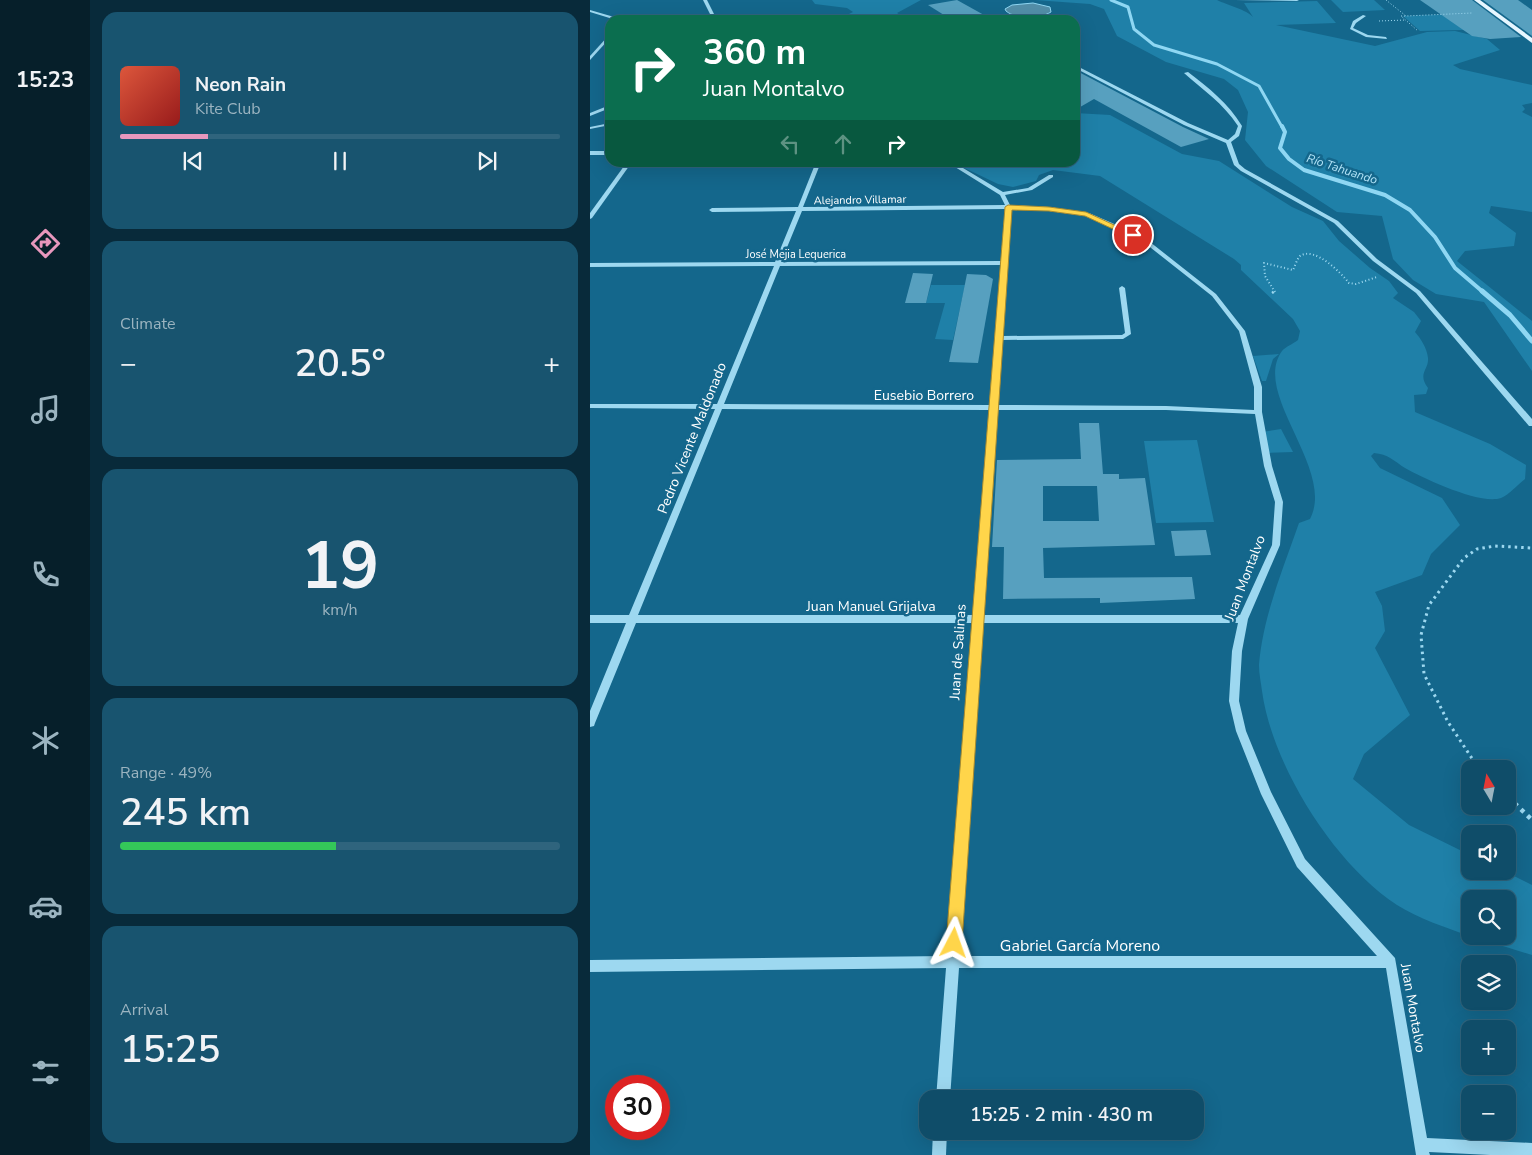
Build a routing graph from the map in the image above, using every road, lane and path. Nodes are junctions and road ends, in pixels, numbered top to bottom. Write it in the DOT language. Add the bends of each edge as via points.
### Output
graph roads {
  1 [pos="705,0"];
  2 [pos="1237,0"];
  3 [pos="1298,0"];
  4 [pos="1386,0"];
  5 [pos="1477,0"];
  6 [pos="1487,0"];
  7 [pos="590,11"];
  8 [pos="1477,13"];
  9 [pos="712,15"];
  10 [pos="605,16"];
  11 [pos="1364,16"];
  12 [pos="1406,16"];
  13 [pos="1406,20"];
  14 [pos="1379,21"];
  15 [pos="1418,31"];
  16 [pos="1532,32"];
  17 [pos="1386,38"];
  18 [pos="1532,40"];
  19 [pos="605,42"];
  20 [pos="590,59"];
  21 [pos="1080,69"];
  22 [pos="1186,72"];
  23 [pos="605,108"];
  24 [pos="590,116"];
  25 [pos="605,125"];
  26 [pos="590,128"];
  27 [pos="1228,142"];
  28 [pos="605,153"];
  29 [pos="590,154"];
  30 [pos="626,167"];
  31 [pos="816,167"];
  32 [pos="958,167"];
  33 [pos="1051,176"];
  34 [pos="1002,194"];
  35 [pos="1008,207"];
  36 [pos="712,210"];
  37 [pos="799,211"];
  38 [pos="590,217"];
  39 [pos="1002,263"];
  40 [pos="777,264"];
  41 [pos="590,265"];
  42 [pos="1395,274"];
  43 [pos="1122,288"];
  44 [pos="1272,293"];
  45 [pos="997,338"];
  46 [pos="590,406"];
  47 [pos="719,406"];
  48 [pos="992,408"];
  49 [pos="1258,412"];
  50 [pos="1532,424"];
  51 [pos="1532,548"];
  52 [pos="1243,619"];
  53 [pos="590,620"];
  54 [pos="632,620"];
  55 [pos="977,620"];
  56 [pos="590,723"];
  57 [pos="1473,760"];
  58 [pos="1516,805"];
  59 [pos="1532,820"];
  60 [pos="952,962"];
  61 [pos="1391,962"];
  62 [pos="590,966"];
  63 [pos="944,1090"];
  64 [pos="939,1140"];
  65 [pos="1422,1150"];
  66 [pos="1532,1150"];
  67 [pos="938,1155"];
  1 -- 9 [label="street"];
  2 -- 3 [label="street"];
  4 -- 12 [label="path"];
  5 -- 18 [label="main road"];
  6 -- 16 [label="main road"];
  7 -- 10 [label="street"];
  8 -- 12 [label="path"];
  11 -- 17 [label="street" via="1350,28 1367,36"];
  12 -- 13 [label="path" via="1401,16"];
  13 -- 14 [label="path"];
  13 -- 15 [label="path"];
  19 -- 20 [label="street"];
  21 -- 27 [label="street" via="1186,124"];
  22 -- 27 [label="street" via="1234,114 1240,126 1237,135"];
  23 -- 24 [label="street"];
  25 -- 26 [label="street"];
  27 -- 42 [label="street" via="1237,165 1243,170 1336,222 1375,260"];
  28 -- 29 [label="street"];
  30 -- 38 [label="street"];
  31 -- 37 [label="street, Pedro Vicente Maldonado"];
  32 -- 34 [label="street"];
  33 -- 34 [label="street" via="1030,189"];
  34 -- 35 [label="street"];
  35 -- 37 [label="street, Alejandro Villamar"];
  35 -- 39 [label="street, Juan de Salinas"];
  35 -- 49 [label="street, Juan Montalvo" via="1086,214 1118,227 1148,244 1214,295 1242,331 1258,387"];
  36 -- 37 [label="street, Alejandro Villamar"];
  37 -- 40 [label="street, Pedro Vicente Maldonado"];
  39 -- 40 [label="street, José Mejia Lequerica"];
  39 -- 45 [label="street, Juan de Salinas"];
  40 -- 41 [label="street, José Mejia Lequerica"];
  40 -- 47 [label="street, Pedro Vicente Maldonado"];
  42 -- 44 [label="path" via="1349,283 1331,264 1312,255 1303,255 1293,270 1264,263 1265,276 1275,288 1276,292"];
  42 -- 50 [label="street" via="1418,292"];
  43 -- 45 [label="street" via="1128,334 1123,337"];
  45 -- 48 [label="street, Juan de Salinas"];
  46 -- 47 [label="street, Eusebio Borrero"];
  47 -- 48 [label="street, Eusebio Borrero"];
  47 -- 54 [label="street, Pedro Vicente Maldonado"];
  48 -- 49 [label="street, Eusebio Borrero" via="1166,408"];
  48 -- 55 [label="street, Juan de Salinas"];
  49 -- 52 [label="street, Juan Montalvo" via="1268,466 1279,502 1276,545"];
  51 -- 57 [label="path" via="1495,546 1477,549 1464,558 1429,605 1421,635 1424,674 1448,722"];
  52 -- 55 [label="street, Juan Manuel Grijalva"];
  52 -- 61 [label="street, Juan Montalvo" via="1236,651 1234,701 1241,731 1266,794 1301,863"];
  53 -- 54 [label="street, Juan Manuel Grijalva"];
  54 -- 55 [label="street, Juan Manuel Grijalva"];
  54 -- 56 [label="street, Pedro Vicente Maldonado"];
  55 -- 60 [label="street, Juan de Salinas"];
  58 -- 59 [label="path"];
  60 -- 61 [label="street, Gabriel García Moreno"];
  60 -- 62 [label="street, Gabriel García Moreno"];
  60 -- 63 [label="street, Juan de Salinas"];
  61 -- 65 [label="street, Juan Montalvo"];
  64 -- 67 [label="street"];
  65 -- 66 [label="street"];
}
